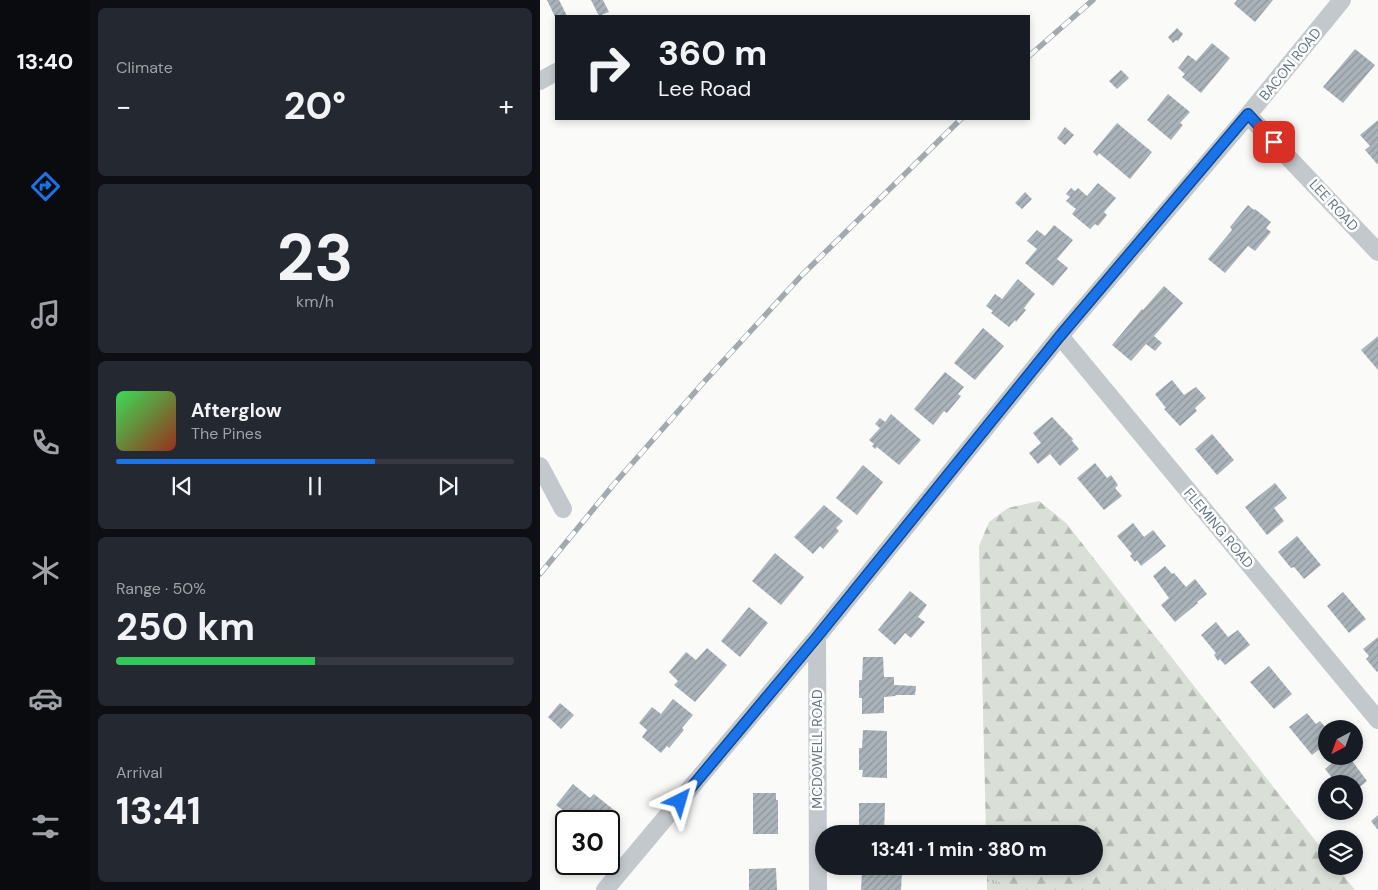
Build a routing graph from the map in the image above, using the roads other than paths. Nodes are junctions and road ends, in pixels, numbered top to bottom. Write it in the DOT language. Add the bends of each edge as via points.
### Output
graph roads {
  1 [pos="1342,0"];
  2 [pos="555,73"];
  3 [pos="540,81"];
  4 [pos="1248,114"];
  5 [pos="1378,252"];
  6 [pos="1060,336"];
  7 [pos="540,466"];
  8 [pos="563,509"];
  9 [pos="817,637"];
  10 [pos="1378,720"];
  11 [pos="605,890"];
  12 [pos="818,890"];
  1 -- 4 [label="street, BACON ROAD"];
  2 -- 3 [label="street"];
  4 -- 5 [label="street, LEE ROAD"];
  4 -- 6 [label="street, BACON ROAD"];
  6 -- 9 [label="street, BACON ROAD"];
  6 -- 10 [label="street, FLEMING ROAD"];
  7 -- 8 [label="street"];
  9 -- 11 [label="street, BACON ROAD"];
  9 -- 12 [label="street, MCDOWELL ROAD"];
}
